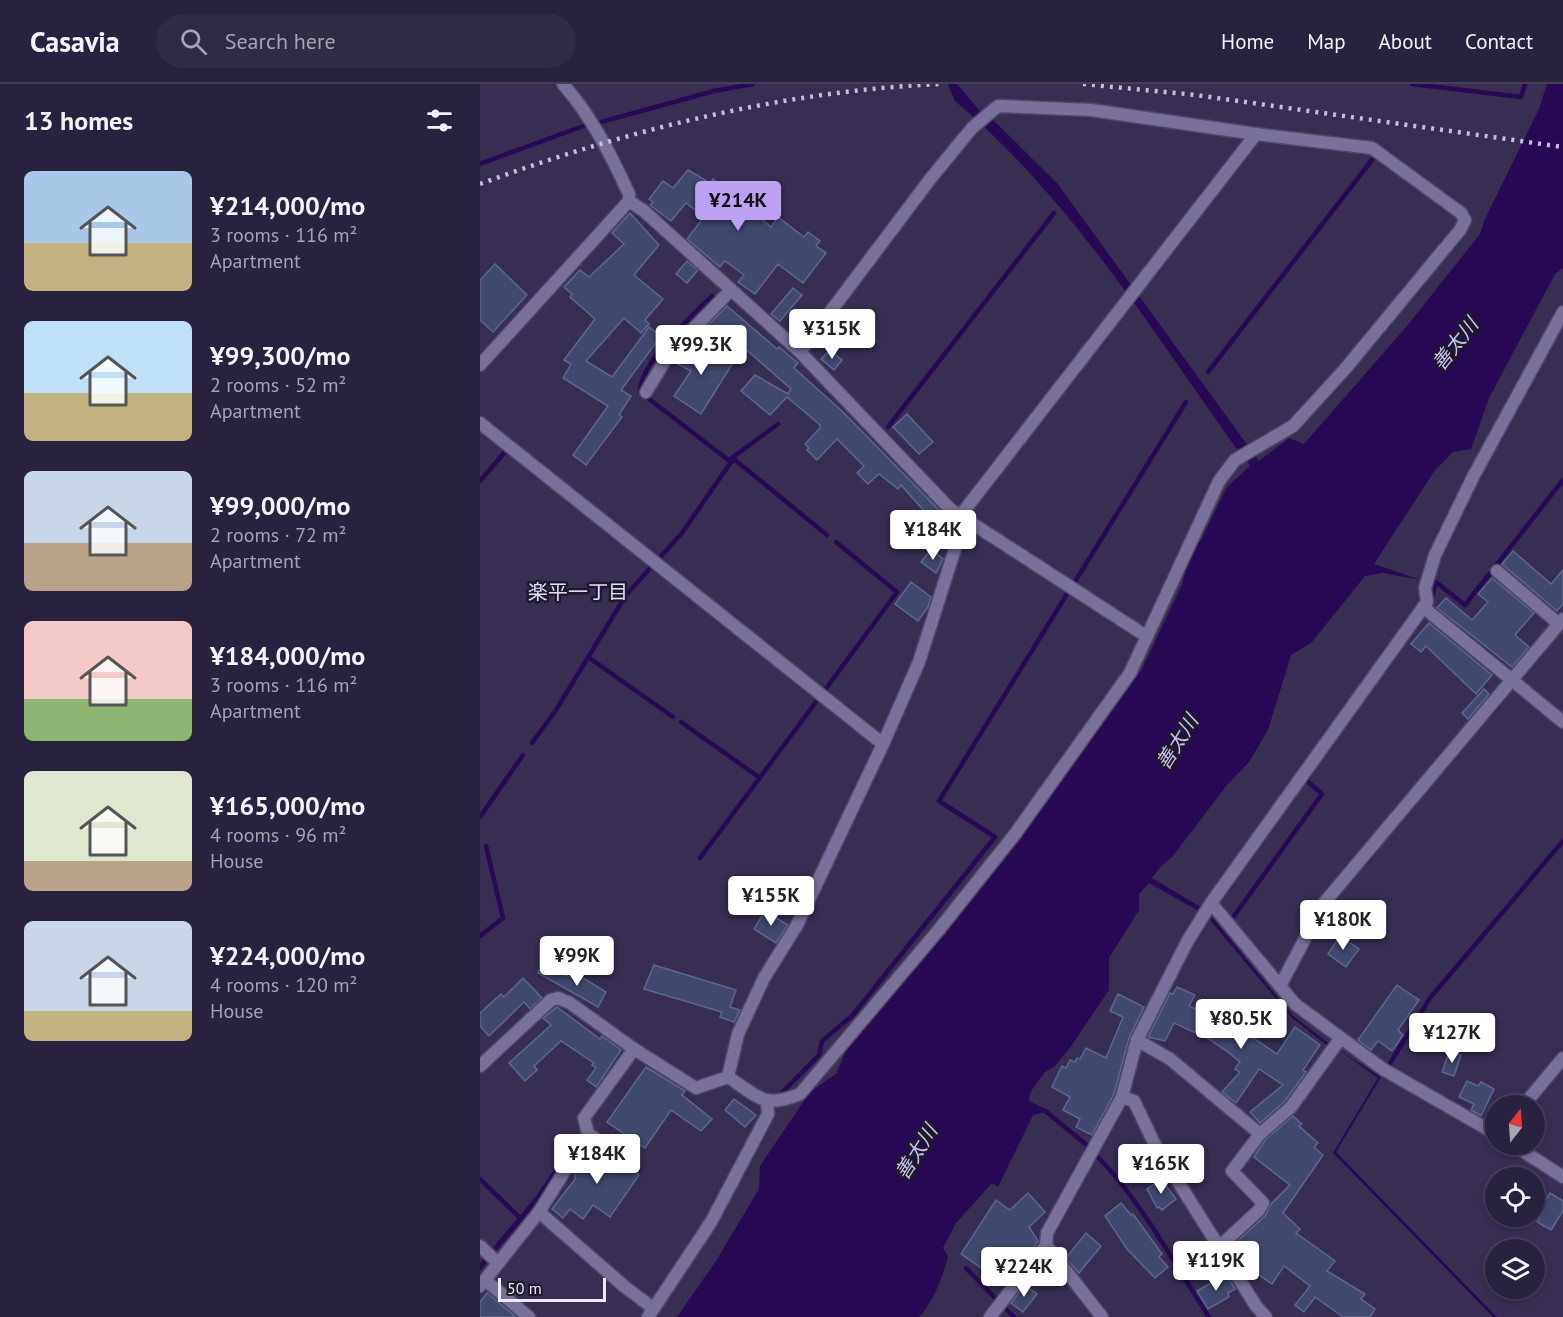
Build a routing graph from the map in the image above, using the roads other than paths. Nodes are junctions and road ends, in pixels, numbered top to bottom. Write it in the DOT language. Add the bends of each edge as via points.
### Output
graph roads {
  1 [pos="564,84"];
  2 [pos="1256,134"];
  3 [pos="628,201"];
  4 [pos="731,290"];
  5 [pos="1563,312"];
  6 [pos="800,352"];
  7 [pos="480,365"];
  8 [pos="646,392"];
  9 [pos="480,423"];
  10 [pos="960,516"];
  11 [pos="1497,571"];
  12 [pos="1424,607"];
  13 [pos="1561,622"];
  14 [pos="1146,636"];
  15 [pos="1513,679"];
  16 [pos="1563,722"];
  17 [pos="883,744"];
  18 [pos="1211,903"];
  19 [pos="1280,986"];
  20 [pos="1340,1039"];
  21 [pos="1137,1040"];
  22 [pos="634,1049"];
  23 [pos="1563,1058"];
  24 [pos="480,1066"];
  25 [pos="728,1077"];
  26 [pos="1532,1095"];
  27 [pos="1122,1097"];
  28 [pos="767,1102"];
  29 [pos="1485,1128"];
  30 [pos="587,1130"];
  31 [pos="1260,1134"];
  32 [pos="1529,1155"];
  33 [pos="635,1163"];
  34 [pos="1563,1177"];
  35 [pos="539,1212"];
  36 [pos="1046,1245"];
  37 [pos="1218,1248"];
  38 [pos="490,1255"];
  39 [pos="483,1283"];
  40 [pos="651,1312"];
  41 [pos="529,1317"];
  42 [pos="990,1317"];
  43 [pos="1102,1317"];
  44 [pos="1266,1317"];
  1 -- 3 [label="street" via="585,109 600,136 629,194"];
  2 -- 6 [label="street" via="1091,110 998,106 972,128 931,178"];
  2 -- 10 [label="street"];
  2 -- 14 [label="street" via="1372,148 1461,213 1465,220 1345,369 1293,426 1235,460 1219,481"];
  3 -- 4 [label="street"];
  3 -- 7 [label="street"];
  4 -- 6 [label="street"];
  4 -- 8 [label="street" via="669,354"];
  5 -- 12 [label="street" via="1435,555"];
  6 -- 10 [label="street"];
  9 -- 17 [label="street"];
  10 -- 14 [label="street"];
  10 -- 17 [label="street" via="961,530 940,602"];
  11 -- 13 [label="street"];
  12 -- 15 [label="street"];
  12 -- 18 [label="street"];
  13 -- 15 [label="street"];
  14 -- 28 [label="street" via="1123,682 1015,834 937,932 800,1094 780,1102"];
  15 -- 16 [label="street"];
  15 -- 19 [label="street" via="1324,903"];
  17 -- 25 [label="street" via="797,925 764,978 738,1034"];
  18 -- 19 [label="street"];
  18 -- 21 [label="street"];
  19 -- 20 [label="street" via="1295,1004"];
  20 -- 29 [label="street" via="1383,1069"];
  20 -- 31 [label="street" via="1291,1107"];
  21 -- 27 [label="street"];
  21 -- 31 [label="street" via="1170,1059"];
  22 -- 24 [label="street" via="558,998 551,1000"];
  22 -- 25 [label="street" via="696,1088"];
  22 -- 30 [label="street" via="584,1118"];
  23 -- 26 [label="street"];
  25 -- 28 [label="street"];
  27 -- 36 [label="street" via="1047,1233"];
  27 -- 37 [label="street" via="1134,1101 1155,1146"];
  28 -- 40 [label="street" via="768,1114 711,1222"];
  30 -- 33 [label="lane"];
  30 -- 35 [label="street"];
  31 -- 37 [label="street" via="1232,1171 1263,1203"];
  32 -- 34 [label="street"];
  35 -- 38 [label="street"];
  35 -- 40 [label="street"];
  36 -- 42 [label="street"];
  36 -- 43 [label="street"];
  37 -- 44 [label="street"];
  38 -- 39 [label="street"];
  39 -- 41 [label="street"];
}
